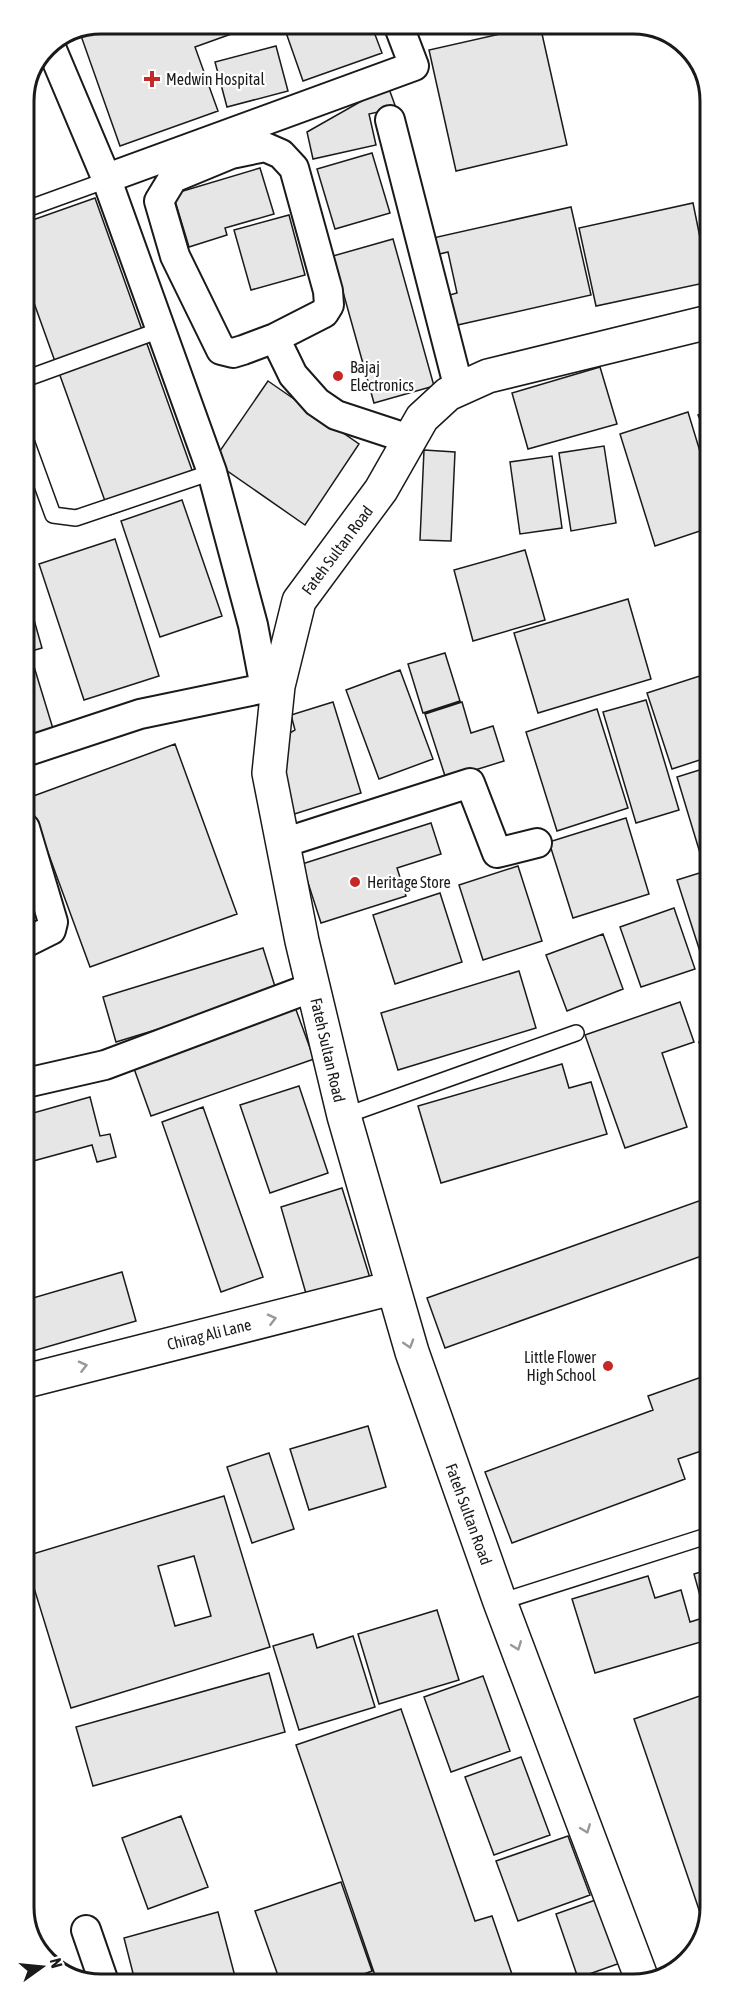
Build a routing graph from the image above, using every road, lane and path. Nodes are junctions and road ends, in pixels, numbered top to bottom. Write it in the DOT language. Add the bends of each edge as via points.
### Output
graph roads {
  1 [pos="402,35"];
  2 [pos="54,54"];
  3 [pos="390,120"];
  4 [pos="106,180"];
  5 [pos="35,206"];
  6 [pos="700,324"];
  7 [pos="160,330"];
  8 [pos="275,338"];
  9 [pos="35,376"];
  10 [pos="459,389"];
  11 [pos="410,439"];
  12 [pos="35,465"];
  13 [pos="212,472"];
  14 [pos="272,687"];
  15 [pos="35,749"];
  16 [pos="283,843"];
  17 [pos="537,843"];
  18 [pos="35,860"];
  19 [pos="35,938"];
  20 [pos="313,987"];
  21 [pos="576,1033"];
  22 [pos="34,1081"];
  23 [pos="344,1116"];
  24 [pos="392,1288"];
  25 [pos="34,1379"];
  26 [pos="700,1538"];
  27 [pos="500,1602"];
  28 [pos="86,1930"];
  29 [pos="101,1974"];
  30 [pos="640,1974"];
  1 -- 4 [label="street" via="414,66"];
  2 -- 4 [label="street"];
  3 -- 10 [label="street"];
  4 -- 5 [label="lane"];
  4 -- 7 [label="street"];
  6 -- 10 [label="street, Fateh Sultan Road" via="488,376"];
  7 -- 9 [label="lane"];
  7 -- 13 [label="street"];
  8 -- 8 [label="street" via="233,353 221,350 175,256 159,201 173,178 231,154 265,147 281,154 294,168 329,305 324,313"];
  8 -- 11 [label="street" via="293,375 317,402 336,415"];
  10 -- 11 [label="street, Fateh Sultan Road" via="422,417"];
  11 -- 14 [label="street, Fateh Sultan Road" via="381,490 299,601"];
  12 -- 13 [label="lane" via="53,515 76,518"];
  13 -- 14 [label="street"];
  14 -- 15 [label="street" via="140,714"];
  14 -- 16 [label="street, Fateh Sultan Road" via="269,773"];
  16 -- 17 [label="street" via="470,783 497,853"];
  16 -- 20 [label="street, Fateh Sultan Road"];
  18 -- 19 [label="street" via="53,922 51,930"];
  20 -- 22 [label="street" via="105,1065"];
  20 -- 23 [label="street, Fateh Sultan Road"];
  21 -- 23 [label="lane"];
  23 -- 24 [label="street, Fateh Sultan Road"];
  25 -- 24 [label="street, Chirag Ali Lane, one-way"];
  24 -- 27 [label="street, Fateh Sultan Road, one-way"];
  26 -- 27 [label="lane"];
  27 -- 30 [label="street, Fateh Sultan Road, one-way"];
  28 -- 29 [label="street"];
}
